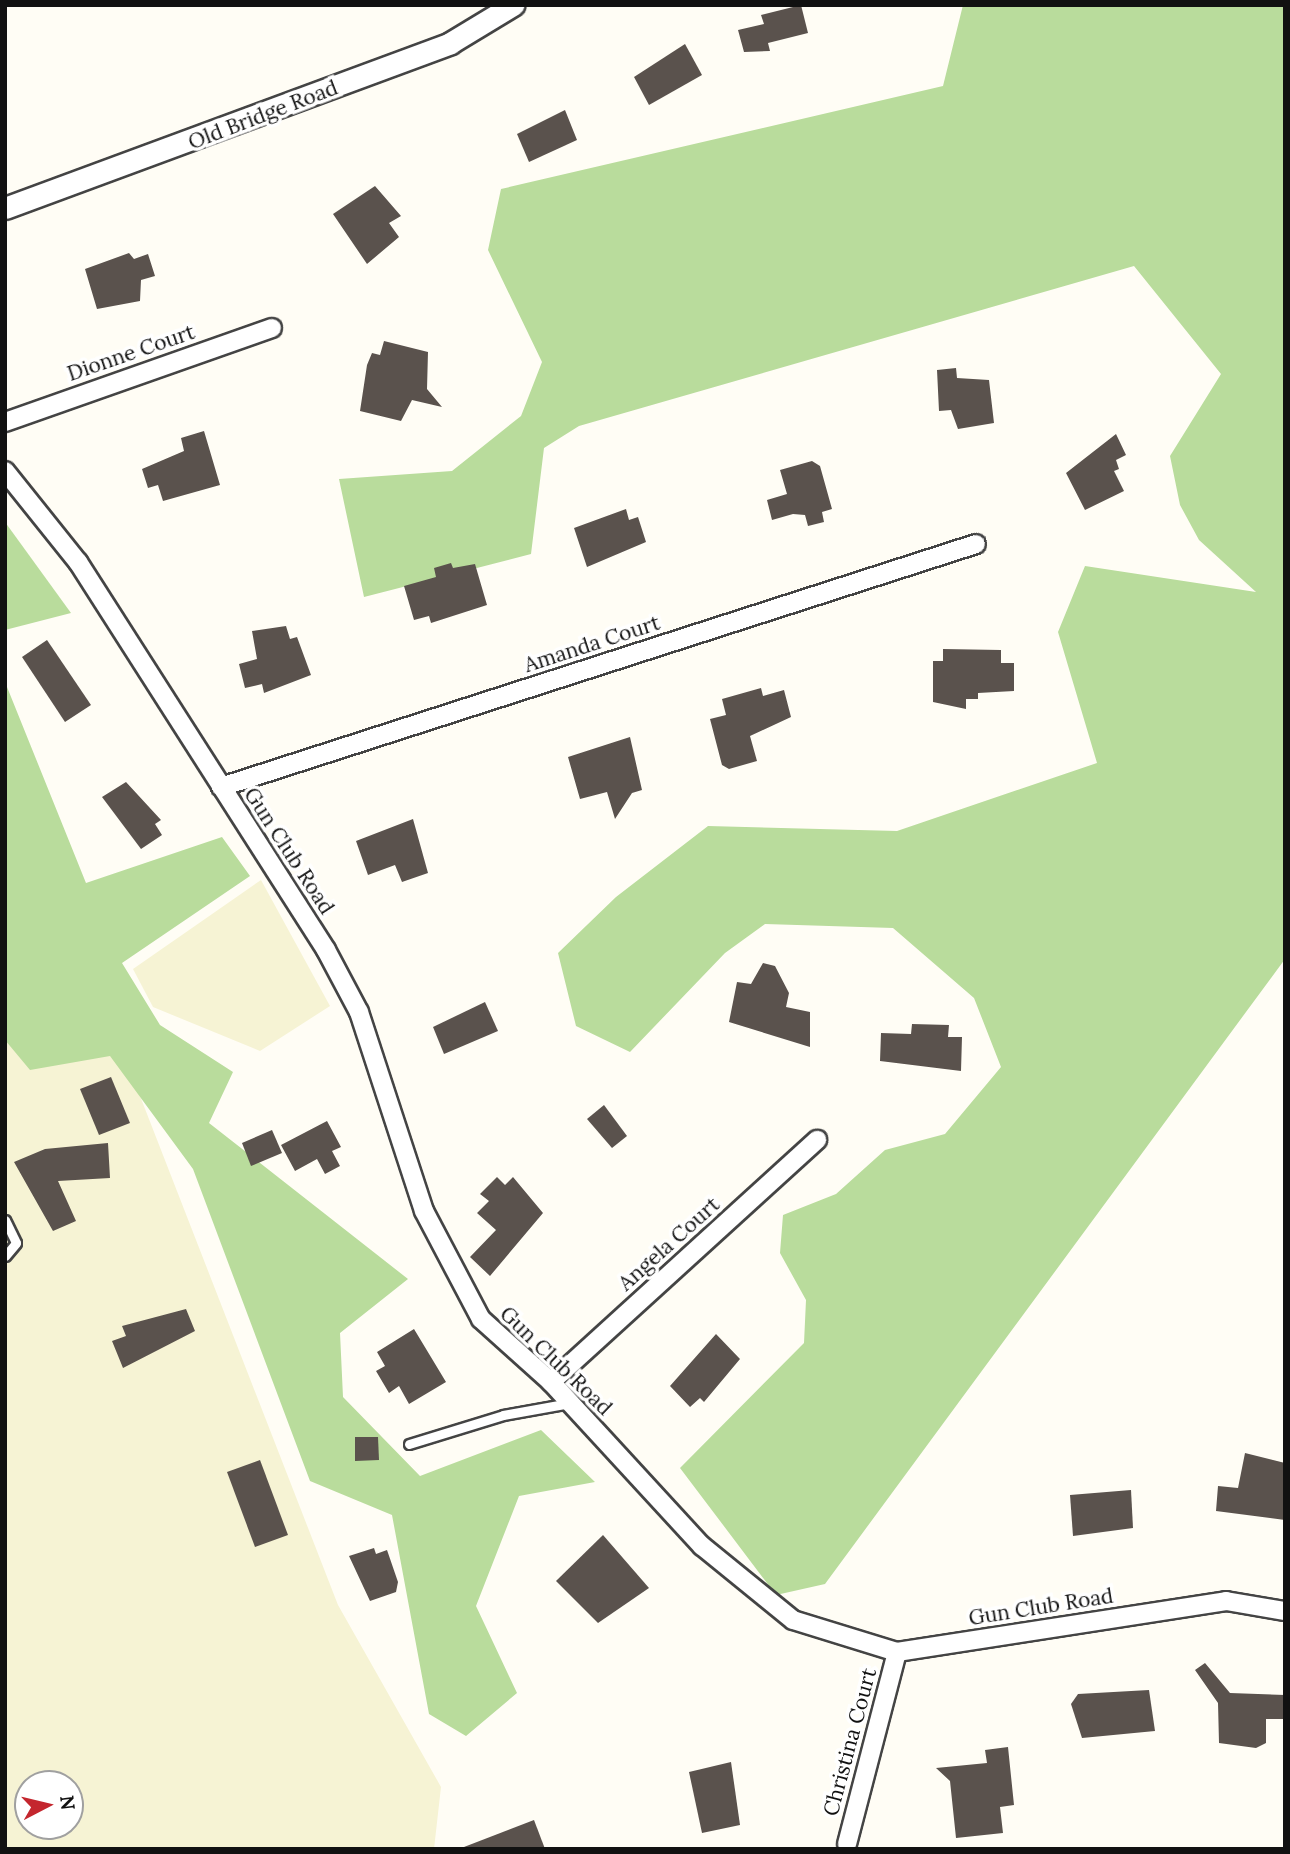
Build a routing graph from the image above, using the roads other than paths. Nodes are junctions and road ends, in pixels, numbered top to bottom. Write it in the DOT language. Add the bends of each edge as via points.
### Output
graph roads {
  1 [pos="513,5"];
  2 [pos="5,208"];
  3 [pos="272,328"];
  4 [pos="5,422"];
  5 [pos="5,471"];
  6 [pos="976,544"];
  7 [pos="221,787"];
  8 [pos="817,1140"];
  9 [pos="5,1220"];
  10 [pos="5,1256"];
  11 [pos="551,1382"];
  12 [pos="570,1403"];
  13 [pos="409,1444"];
  14 [pos="1285,1611"];
  15 [pos="897,1652"];
  16 [pos="847,1844"];
  1 -- 2 [label="street, Old Bridge Road" via="450,43"];
  3 -- 4 [label="street, Dionne Court"];
  5 -- 7 [label="street, Gun Club Road" via="78,562"];
  6 -- 7 [label="street, Amanda Court"];
  7 -- 11 [label="street, Gun Club Road" via="359,1012 420,1198 454,1275 481,1319"];
  8 -- 11 [label="street, Angela Court"];
  9 -- 10 [label="lane" via="16,1244"];
  11 -- 12 [label="street, Gun Club Road"];
  12 -- 13 [label="lane" via="503,1415"];
  12 -- 15 [label="street, Gun Club Road" via="702,1546 793,1620"];
  14 -- 15 [label="street, Gun Club Road" via="1226,1601"];
  15 -- 16 [label="street, Christina Court"];
}
